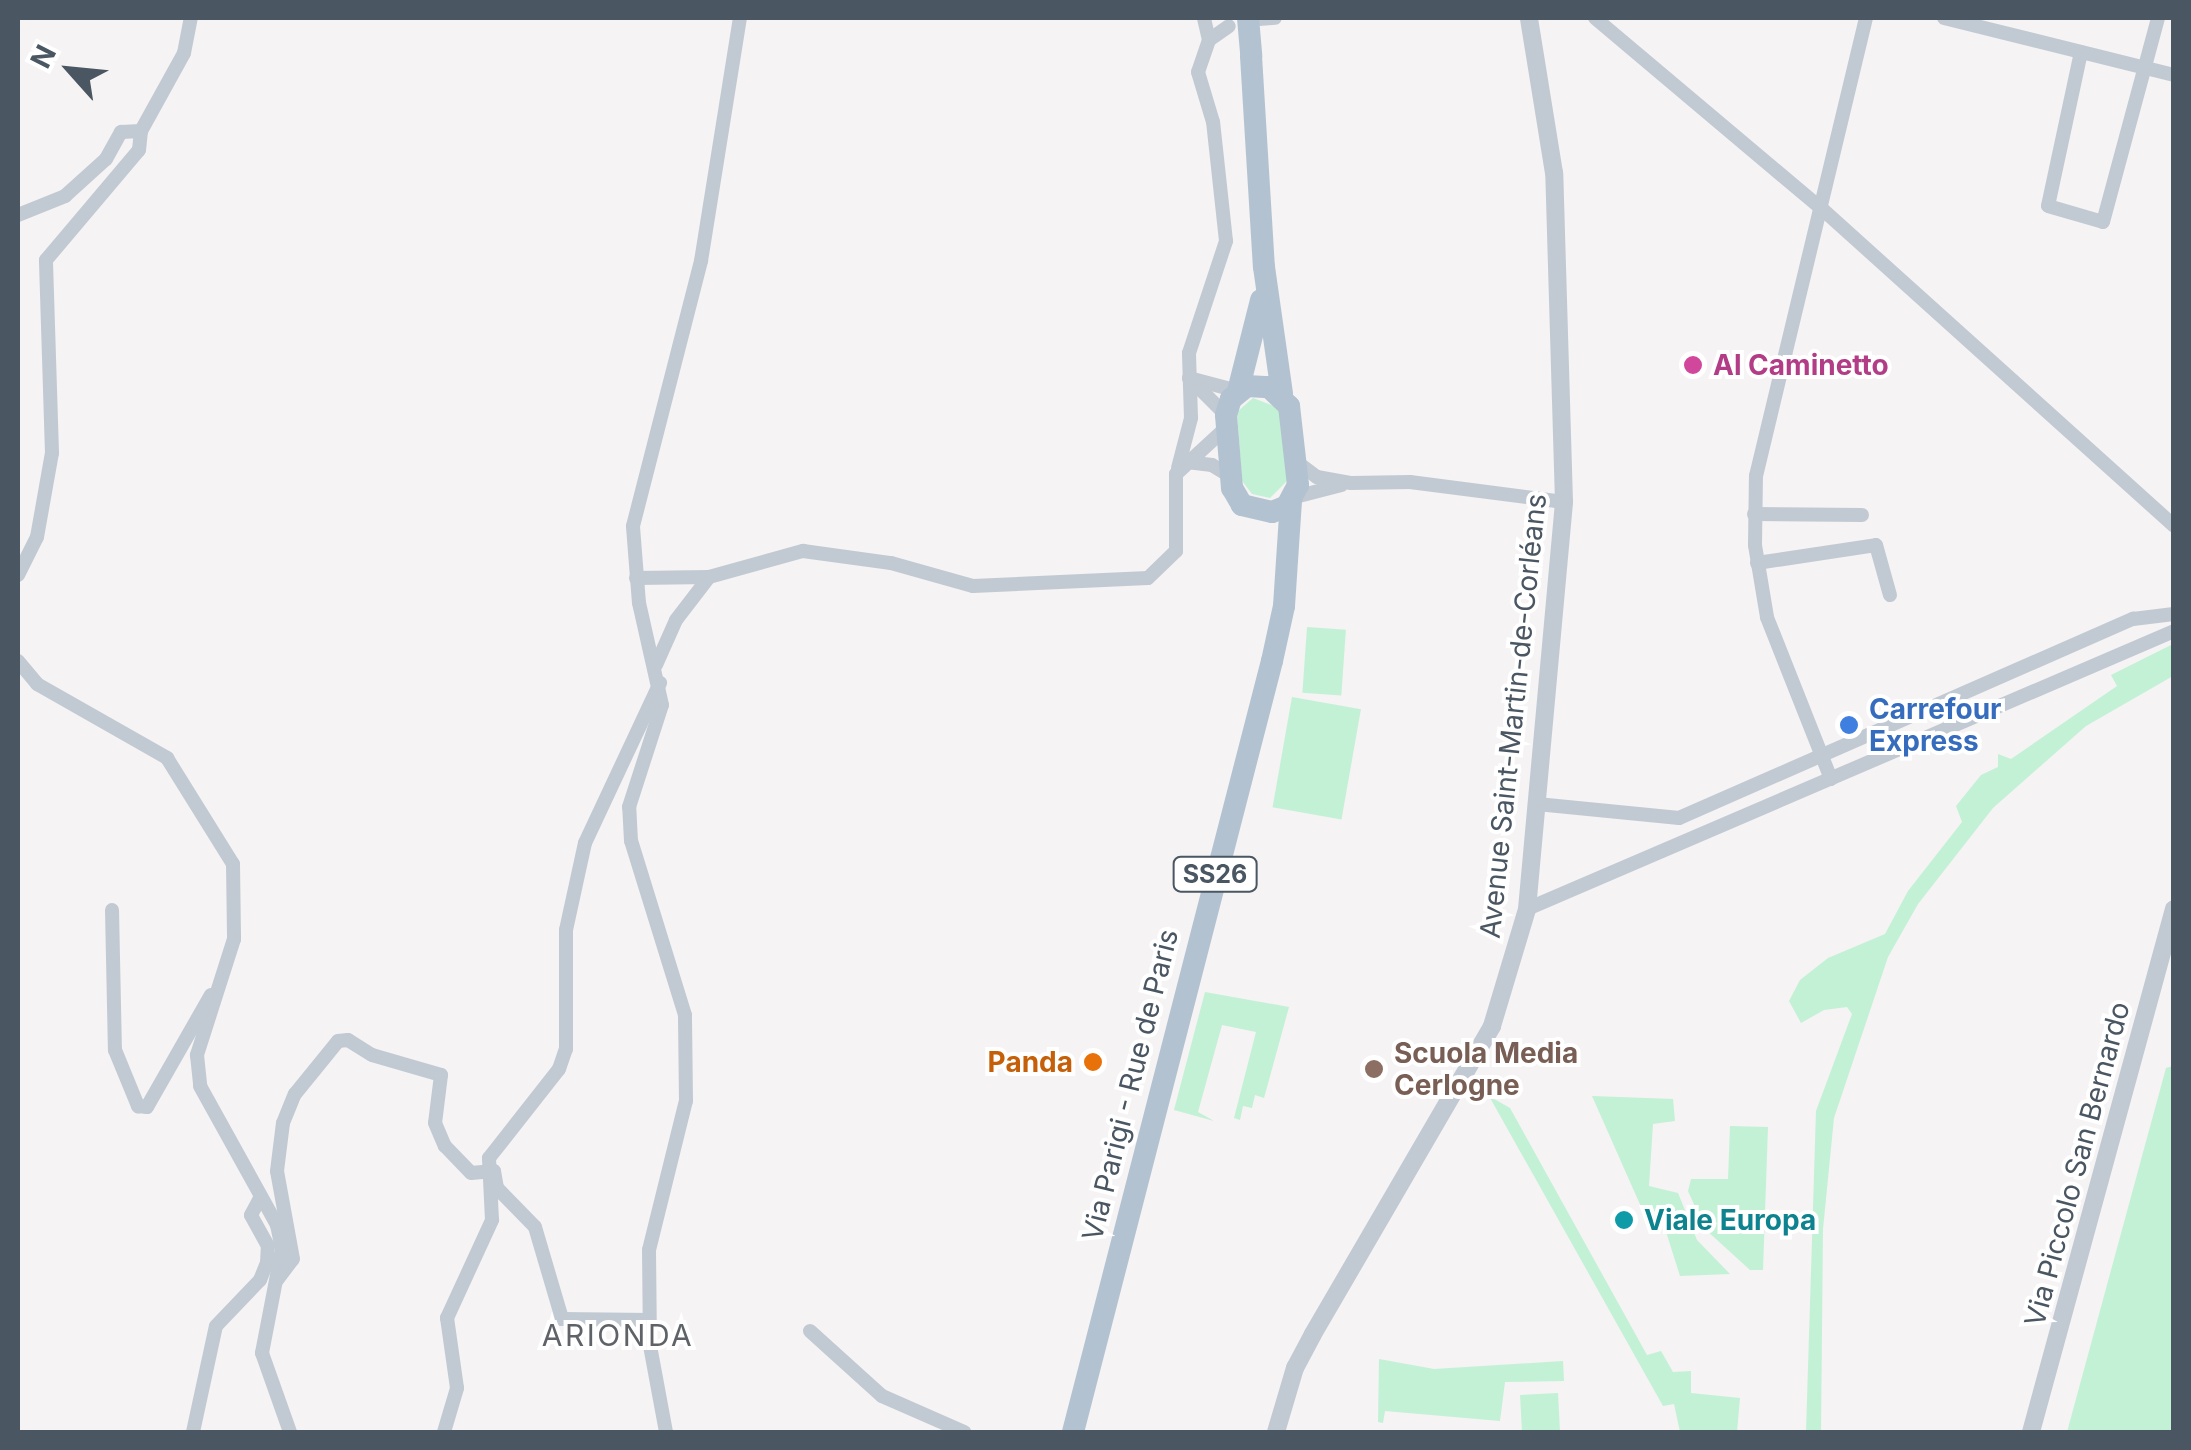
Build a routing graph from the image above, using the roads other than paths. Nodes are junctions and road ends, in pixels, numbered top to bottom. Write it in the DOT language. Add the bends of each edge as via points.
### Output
graph roads {
  1 [pos="191,18"];
  2 [pos="740,18"];
  3 [pos="1204,18"];
  4 [pos="1529,18"];
  5 [pos="1594,18"];
  6 [pos="1866,18"];
  7 [pos="1944,18"];
  8 [pos="2158,18"];
  9 [pos="1253,20"];
  10 [pos="1209,40"];
  11 [pos="2081,52"];
  12 [pos="2143,68"];
  13 [pos="2174,75"];
  14 [pos="141,131"];
  15 [pos="1821,208"];
  16 [pos="18,215"];
  17 [pos="1264,267"];
  18 [pos="1188,377"];
  19 [pos="1238,390"];
  20 [pos="1282,394"];
  21 [pos="1226,421"];
  22 [pos="1295,461"];
  23 [pos="1182,468"];
  24 [pos="1232,477"];
  25 [pos="1351,483"];
  26 [pos="1293,499"];
  27 [pos="1564,502"];
  28 [pos="1256,511"];
  29 [pos="1754,514"];
  30 [pos="1862,515"];
  31 [pos="2171,522"];
  32 [pos="1757,563"];
  33 [pos="18,575"];
  34 [pos="709,577"];
  35 [pos="636,578"];
  36 [pos="1890,594"];
  37 [pos="2174,614"];
  38 [pos="2174,630"];
  39 [pos="1276,636"];
  40 [pos="18,662"];
  41 [pos="656,665"];
  42 [pos="661,682"];
  43 [pos="1820,757"];
  44 [pos="1831,779"];
  45 [pos="1537,804"];
  46 [pos="1527,909"];
  47 [pos="2174,909"];
  48 [pos="112,910"];
  49 [pos="215,991"];
  50 [pos="485,1172"];
  51 [pos="260,1198"];
  52 [pos="277,1280"];
  53 [pos="650,1320"];
  54 [pos="810,1331"];
  55 [pos="1278,1430"];
  56 [pos="193,1432"];
  57 [pos="290,1432"];
  58 [pos="444,1432"];
  59 [pos="666,1432"];
  60 [pos="964,1432"];
  61 [pos="1073,1432"];
  62 [pos="2032,1432"];
  1 -- 14 [label="street" via="184,52"];
  2 -- 35 [label="street" via="701,260 633,526"];
  3 -- 10 [label="street"];
  4 -- 27 [label="street, Avenue Saint-Martin-de-Corléans" via="1554,173"];
  5 -- 15 [label="street"];
  6 -- 15 [label="street"];
  7 -- 11 [label="street"];
  8 -- 12 [label="street"];
  9 -- 10 [label="street"];
  9 -- 17 [label="main road, Via Parigi - Rue de Paris, bridge"];
  10 -- 18 [label="street" via="1198,72 1213,122 1227,230 1189,353"];
  11 -- 12 [label="street"];
  11 -- 12 [label="street" via="2048,206 2102,222"];
  12 -- 13 [label="street"];
  14 -- 16 [label="street" via="121,132 106,159 66,196"];
  14 -- 33 [label="street" via="139,150 121,175 46,260 52,454 36,537"];
  15 -- 29 [label="street" via="1758,457"];
  15 -- 31 [label="street" via="2090,457"];
  17 -- 19 [label="main road, Via Parigi - Rue de Paris" via="1256,333"];
  17 -- 20 [label="main road, Via Parigi - Rue de Paris"];
  18 -- 19 [label="street"];
  18 -- 21 [label="street"];
  18 -- 23 [label="street"];
  19 -- 20 [label="main road" via="1256,386"];
  19 -- 21 [label="main road, Via Parigi - Rue de Paris"];
  20 -- 22 [label="main road, Via Parigi - Rue de Paris"];
  21 -- 23 [label="street"];
  21 -- 24 [label="main road, Via Parigi - Rue de Paris"];
  22 -- 25 [label="street" via="1318,477"];
  22 -- 26 [label="main road, Via Parigi - Rue de Paris"];
  23 -- 24 [label="street" via="1212,464"];
  23 -- 34 [label="street" via="1176,550 1148,578 973,586 891,563 802,551"];
  24 -- 28 [label="main road, Via Parigi - Rue de Paris" via="1237,500"];
  25 -- 26 [label="street"];
  25 -- 27 [label="street" via="1410,482"];
  26 -- 28 [label="main road" via="1272,512"];
  26 -- 39 [label="main road, Via Parigi - Rue de Paris"];
  27 -- 45 [label="street, Avenue Saint-Martin-de-Corléans"];
  28 -- 39 [label="main road, Via Parigi - Rue de Paris" via="1275,539"];
  29 -- 30 [label="street"];
  29 -- 32 [label="street"];
  32 -- 36 [label="street" via="1876,545"];
  32 -- 43 [label="street" via="1767,617"];
  34 -- 35 [label="street"];
  34 -- 41 [label="street" via="676,620"];
  35 -- 41 [label="street"];
  37 -- 43 [label="street" via="2134,618"];
  38 -- 44 [label="street"];
  39 -- 61 [label="main road, Via Parigi - Rue de Paris / SS26"];
  40 -- 49 [label="street" via="37,684 167,758 211,820 234,864 237,902 234,939"];
  41 -- 42 [label="street"];
  42 -- 50 [label="street" via="585,843 566,930 566,1048 559,1069 504,1136"];
  42 -- 53 [label="street" via="659,728 630,807 631,841 685,1015 686,1101 649,1250"];
  43 -- 44 [label="street"];
  43 -- 45 [label="street" via="1679,818"];
  44 -- 46 [label="street"];
  45 -- 46 [label="street, Avenue Saint-Martin-de-Corléans"];
  46 -- 55 [label="street, Avenue Saint-Martin-de-Corléans" via="1492,1026 1312,1334"];
  47 -- 62 [label="street, Via Piccolo San Bernardo"];
  48 -- 49 [label="street" via="115,1050 138,1106 147,1106"];
  49 -- 51 [label="street" via="197,1055 200,1086"];
  50 -- 52 [label="street" via="472,1172 434,1123 440,1075 338,1041 294,1094 283,1123 277,1171 293,1259 288,1274"];
  50 -- 53 [label="street" via="494,1171 497,1188 534,1227 562,1318"];
  50 -- 58 [label="street" via="492,1220 447,1318 457,1388"];
  51 -- 52 [label="street" via="282,1250"];
  51 -- 56 [label="street" via="251,1215 268,1246 266,1263 260,1280 216,1326"];
  52 -- 57 [label="street" via="262,1353"];
  53 -- 59 [label="street"];
  54 -- 60 [label="street" via="882,1396"];
}
